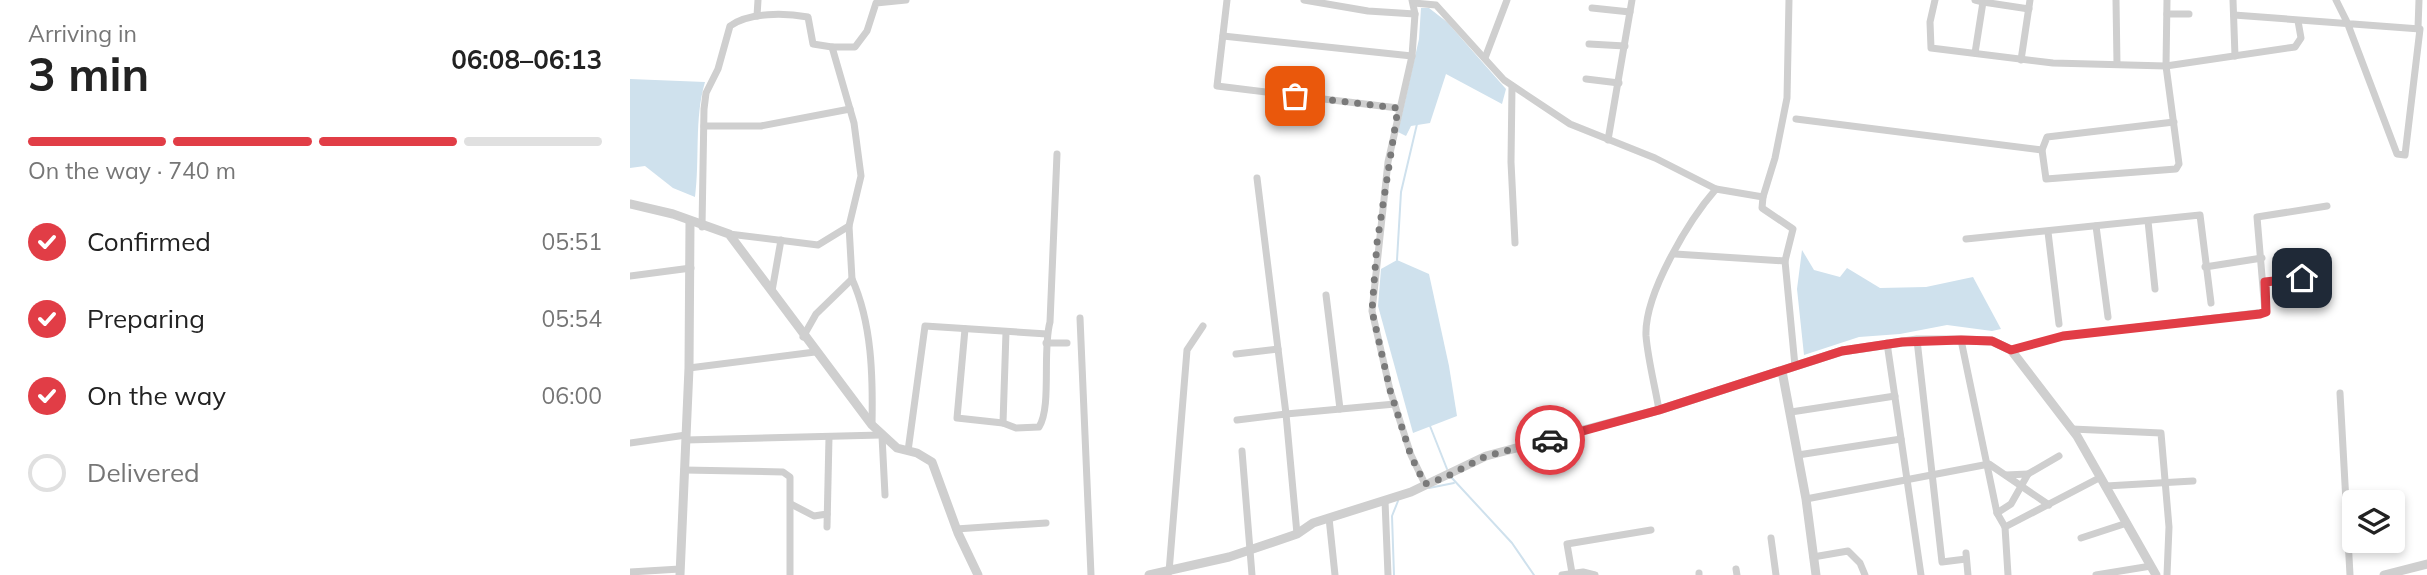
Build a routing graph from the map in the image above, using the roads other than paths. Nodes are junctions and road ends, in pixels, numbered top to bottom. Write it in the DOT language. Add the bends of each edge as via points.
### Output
graph roads {
  1 [pos="758,0"];
  2 [pos="906,0"];
  3 [pos="1227,0"];
  4 [pos="1304,0"];
  5 [pos="1507,0"];
  6 [pos="1632,0"];
  7 [pos="1789,0"];
  8 [pos="1935,0"];
  9 [pos="2030,0"];
  10 [pos="2116,0"];
  11 [pos="2167,0"];
  12 [pos="2233,0"];
  13 [pos="2336,0"];
  14 [pos="2419,0"];
  15 [pos="1979,1"];
  16 [pos="1418,3"];
  17 [pos="1592,8"];
  18 [pos="2029,9"];
  19 [pos="1630,12"];
  20 [pos="1415,14"];
  21 [pos="2167,14"];
  22 [pos="2189,14"];
  23 [pos="2234,15"];
  24 [pos="757,16"];
  25 [pos="2298,21"];
  26 [pos="2347,22"];
  27 [pos="2422,29"];
  28 [pos="1223,36"];
  29 [pos="1589,44"];
  30 [pos="1625,46"];
  31 [pos="832,47"];
  32 [pos="1975,53"];
  33 [pos="1412,56"];
  34 [pos="2235,56"];
  35 [pos="1485,58"];
  36 [pos="2021,60"];
  37 [pos="2117,64"];
  38 [pos="2166,66"];
  39 [pos="1586,79"];
  40 [pos="1619,83"];
  41 [pos="1512,86"];
  42 [pos="1398,108"];
  43 [pos="850,109"];
  44 [pos="1796,119"];
  45 [pos="2174,122"];
  46 [pos="704,126"];
  47 [pos="1608,140"];
  48 [pos="2042,150"];
  49 [pos="1057,154"];
  50 [pos="1257,178"];
  51 [pos="1716,188"];
  52 [pos="1763,197"];
  53 [pos="630,204"];
  54 [pos="2327,206"];
  55 [pos="2148,220"];
  56 [pos="690,222"];
  57 [pos="849,226"];
  58 [pos="2096,226"];
  59 [pos="702,227"];
  60 [pos="2048,232"];
  61 [pos="729,234"];
  62 [pos="1966,239"];
  63 [pos="781,240"];
  64 [pos="1515,243"];
  65 [pos="1675,254"];
  66 [pos="2262,258"];
  67 [pos="1785,261"];
  68 [pos="2205,267"];
  69 [pos="691,268"];
  70 [pos="630,276"];
  71 [pos="2320,276"];
  72 [pos="852,279"];
  73 [pos="2265,282"];
  74 [pos="2155,289"];
  75 [pos="772,291"];
  76 [pos="1326,295"];
  77 [pos="2211,303"];
  78 [pos="2108,317"];
  79 [pos="1080,318"];
  80 [pos="2059,324"];
  81 [pos="1203,326"];
  82 [pos="965,328"];
  83 [pos="1006,332"];
  84 [pos="803,337"];
  85 [pos="1046,339"];
  86 [pos="1917,340"];
  87 [pos="1961,340"];
  88 [pos="1067,342"];
  89 [pos="1887,343"];
  90 [pos="1278,349"];
  91 [pos="2011,350"];
  92 [pos="815,352"];
  93 [pos="1236,354"];
  94 [pos="1795,366"];
  95 [pos="689,368"];
  96 [pos="1782,372"];
  97 [pos="2340,393"];
  98 [pos="1895,396"];
  99 [pos="1395,404"];
  100 [pos="1340,409"];
  101 [pos="1659,410"];
  102 [pos="1791,411"];
  103 [pos="1286,414"];
  104 [pos="1237,420"];
  105 [pos="1003,423"];
  106 [pos="872,425"];
  107 [pos="2072,429"];
  108 [pos="882,436"];
  109 [pos="830,437"];
  110 [pos="686,438"];
  111 [pos="1901,439"];
  112 [pos="630,443"];
  113 [pos="908,451"];
  114 [pos="1242,451"];
  115 [pos="1798,455"];
  116 [pos="2059,456"];
  117 [pos="1989,464"];
  118 [pos="684,470"];
  119 [pos="2028,474"];
  120 [pos="2005,475"];
  121 [pos="1933,476"];
  122 [pos="2193,481"];
  123 [pos="1907,482"];
  124 [pos="2103,482"];
  125 [pos="2165,483"];
  126 [pos="1425,484"];
  127 [pos="2021,486"];
  128 [pos="885,495"];
  129 [pos="1806,499"];
  130 [pos="1385,501"];
  131 [pos="791,503"];
  132 [pos="2049,505"];
  133 [pos="1997,513"];
  134 [pos="827,514"];
  135 [pos="1329,518"];
  136 [pos="1046,523"];
  137 [pos="2127,523"];
  138 [pos="827,527"];
  139 [pos="2005,527"];
  140 [pos="956,529"];
  141 [pos="1651,530"];
  142 [pos="1297,534"];
  143 [pos="1771,538"];
  144 [pos="2081,538"];
  145 [pos="1249,550"];
  146 [pos="1813,557"];
  147 [pos="2427,564"];
  148 [pos="2151,565"];
  149 [pos="630,572"];
  150 [pos="680,572"];
  151 [pos="1169,572"];
  152 [pos="1572,573"];
  153 [pos="790,575"];
  154 [pos="978,575"];
  155 [pos="1091,575"];
  156 [pos="1149,575"];
  157 [pos="1252,575"];
  158 [pos="1335,575"];
  159 [pos="1388,575"];
  160 [pos="1562,575"];
  161 [pos="1595,575"];
  162 [pos="1776,575"];
  163 [pos="1816,575"];
  164 [pos="1866,575"];
  165 [pos="1921,575"];
  166 [pos="1968,575"];
  167 [pos="2008,575"];
  168 [pos="2096,575"];
  169 [pos="2156,575"];
  170 [pos="2167,575"];
  171 [pos="2350,575"];
  172 [pos="2384,575"];
  1 -- 24 [label="street"];
  2 -- 31 [label="street" via="876,3 867,31 855,47"];
  3 -- 28 [label="street"];
  4 -- 20 [label="street"];
  5 -- 35 [label="street"];
  6 -- 19 [label="street"];
  7 -- 52 [label="street" via="1787,98"];
  8 -- 32 [label="street" via="1931,48"];
  9 -- 18 [label="street"];
  10 -- 37 [label="street"];
  11 -- 21 [label="street"];
  12 -- 23 [label="street"];
  13 -- 26 [label="street"];
  14 -- 27 [label="street"];
  15 -- 18 [label="street"];
  15 -- 32 [label="street"];
  16 -- 20 [label="street"];
  16 -- 35 [label="street" via="1436,5"];
  17 -- 19 [label="street"];
  18 -- 36 [label="street"];
  19 -- 30 [label="street"];
  20 -- 33 [label="street"];
  21 -- 22 [label="street"];
  21 -- 38 [label="street"];
  23 -- 25 [label="street"];
  23 -- 34 [label="street"];
  24 -- 31 [label="street" via="808,17 813,44"];
  24 -- 46 [label="street" via="741,19 726,32 718,69 706,93"];
  25 -- 26 [label="street"];
  25 -- 34 [label="street" via="2301,38 2295,47"];
  26 -- 27 [label="street"];
  26 -- 27 [label="street" via="2400,155 2407,151"];
  28 -- 33 [label="street"];
  28 -- 42 [label="street" via="1217,86"];
  29 -- 30 [label="street"];
  30 -- 40 [label="street"];
  31 -- 43 [label="street"];
  32 -- 36 [label="street"];
  33 -- 42 [label="street"];
  34 -- 38 [label="street"];
  35 -- 41 [label="street"];
  36 -- 37 [label="street"];
  37 -- 38 [label="street"];
  38 -- 45 [label="street"];
  39 -- 40 [label="street"];
  40 -- 47 [label="street"];
  41 -- 47 [label="street" via="1570,124"];
  41 -- 64 [label="street"];
  42 -- 99 [label="street" via="1377,243 1372,311"];
  43 -- 46 [label="street" via="761,126"];
  43 -- 57 [label="street" via="861,176"];
  44 -- 48 [label="street"];
  45 -- 48 [label="street" via="2048,137"];
  45 -- 48 [label="street" via="2176,169 2048,181"];
  46 -- 59 [label="street"];
  47 -- 51 [label="street"];
  49 -- 85 [label="street" via="1051,322"];
  50 -- 90 [label="street"];
  51 -- 52 [label="street"];
  51 -- 65 [label="street" via="1694,215"];
  52 -- 67 [label="street" via="1762,208 1792,226"];
  53 -- 56 [label="street"];
  54 -- 66 [label="street" via="2257,217"];
  55 -- 58 [label="street"];
  55 -- 68 [label="street" via="2200,215"];
  55 -- 74 [label="street"];
  56 -- 59 [label="street"];
  56 -- 69 [label="street"];
  57 -- 63 [label="street" via="818,245"];
  57 -- 72 [label="street"];
  58 -- 60 [label="street"];
  58 -- 78 [label="street"];
  59 -- 61 [label="street"];
  60 -- 62 [label="street"];
  60 -- 80 [label="street"];
  61 -- 63 [label="street"];
  61 -- 75 [label="street"];
  63 -- 75 [label="street"];
  65 -- 67 [label="street"];
  65 -- 101 [label="street" via="1651,297 1646,334"];
  66 -- 68 [label="street"];
  66 -- 73 [label="street"];
  67 -- 94 [label="street"];
  68 -- 77 [label="street"];
  69 -- 70 [label="street"];
  69 -- 95 [label="street"];
  71 -- 73 [label="street"];
  72 -- 84 [label="street" via="816,314"];
  72 -- 106 [label="street" via="861,298 868,343"];
  73 -- 91 [label="street" via="2266,312 2260,314 2063,336"];
  75 -- 84 [label="street"];
  76 -- 100 [label="street"];
  79 -- 155 [label="street"];
  81 -- 151 [label="street" via="1187,350"];
  82 -- 83 [label="street"];
  82 -- 105 [label="street" via="957,418"];
  82 -- 113 [label="street" via="925,326"];
  83 -- 85 [label="street"];
  83 -- 105 [label="street"];
  84 -- 92 [label="street"];
  85 -- 88 [label="street"];
  85 -- 105 [label="street" via="1042,423 1030,429"];
  86 -- 87 [label="street"];
  86 -- 89 [label="street"];
  86 -- 121 [label="street"];
  87 -- 91 [label="street" via="1992,341"];
  87 -- 117 [label="street"];
  89 -- 94 [label="street"];
  89 -- 98 [label="street"];
  90 -- 93 [label="street"];
  90 -- 103 [label="street"];
  91 -- 107 [label="street"];
  92 -- 95 [label="street"];
  92 -- 106 [label="street"];
  94 -- 96 [label="street"];
  95 -- 110 [label="street"];
  96 -- 101 [label="street"];
  96 -- 102 [label="street"];
  97 -- 171 [label="street"];
  98 -- 102 [label="street"];
  98 -- 111 [label="street"];
  99 -- 100 [label="street"];
  99 -- 126 [label="street"];
  100 -- 103 [label="street"];
  101 -- 126 [label="street" via="1486,456"];
  102 -- 115 [label="street"];
  103 -- 104 [label="street"];
  103 -- 142 [label="street"];
  106 -- 108 [label="street"];
  107 -- 124 [label="street"];
  107 -- 125 [label="street" via="2161,433"];
  108 -- 109 [label="street"];
  108 -- 113 [label="street"];
  108 -- 128 [label="street"];
  109 -- 110 [label="street"];
  109 -- 134 [label="street"];
  110 -- 112 [label="street"];
  110 -- 118 [label="street"];
  111 -- 115 [label="street"];
  111 -- 123 [label="street"];
  113 -- 140 [label="street" via="932,462"];
  114 -- 145 [label="street"];
  115 -- 129 [label="street"];
  116 -- 119 [label="street"];
  117 -- 120 [label="street"];
  117 -- 121 [label="street"];
  117 -- 133 [label="street"];
  118 -- 131 [label="street" via="786,473"];
  118 -- 150 [label="street"];
  119 -- 120 [label="street"];
  119 -- 127 [label="street"];
  120 -- 127 [label="street"];
  121 -- 123 [label="street"];
  121 -- 166 [label="street" via="1942,562 1966,556"];
  122 -- 125 [label="street"];
  123 -- 129 [label="street"];
  123 -- 165 [label="street"];
  124 -- 125 [label="street"];
  124 -- 132 [label="street"];
  124 -- 137 [label="street"];
  125 -- 170 [label="street"];
  126 -- 130 [label="street"];
  127 -- 132 [label="street"];
  127 -- 133 [label="street" via="2011,504"];
  129 -- 146 [label="street"];
  130 -- 135 [label="street"];
  130 -- 159 [label="street"];
  131 -- 134 [label="street" via="814,516"];
  131 -- 153 [label="street"];
  132 -- 139 [label="street"];
  133 -- 139 [label="street"];
  134 -- 138 [label="street"];
  135 -- 142 [label="street"];
  135 -- 158 [label="street"];
  136 -- 140 [label="street"];
  137 -- 144 [label="street"];
  137 -- 148 [label="street"];
  139 -- 167 [label="street"];
  140 -- 154 [label="street"];
  141 -- 152 [label="street" via="1567,544"];
  142 -- 145 [label="street"];
  143 -- 162 [label="street"];
  145 -- 151 [label="street"];
  145 -- 157 [label="street"];
  146 -- 163 [label="street"];
  146 -- 164 [label="street" via="1848,551"];
  147 -- 172 [label="street"];
  148 -- 168 [label="street"];
  148 -- 169 [label="street"];
  149 -- 150 [label="street"];
  151 -- 156 [label="street"];
  152 -- 160 [label="street"];
  152 -- 161 [label="street"];
}
